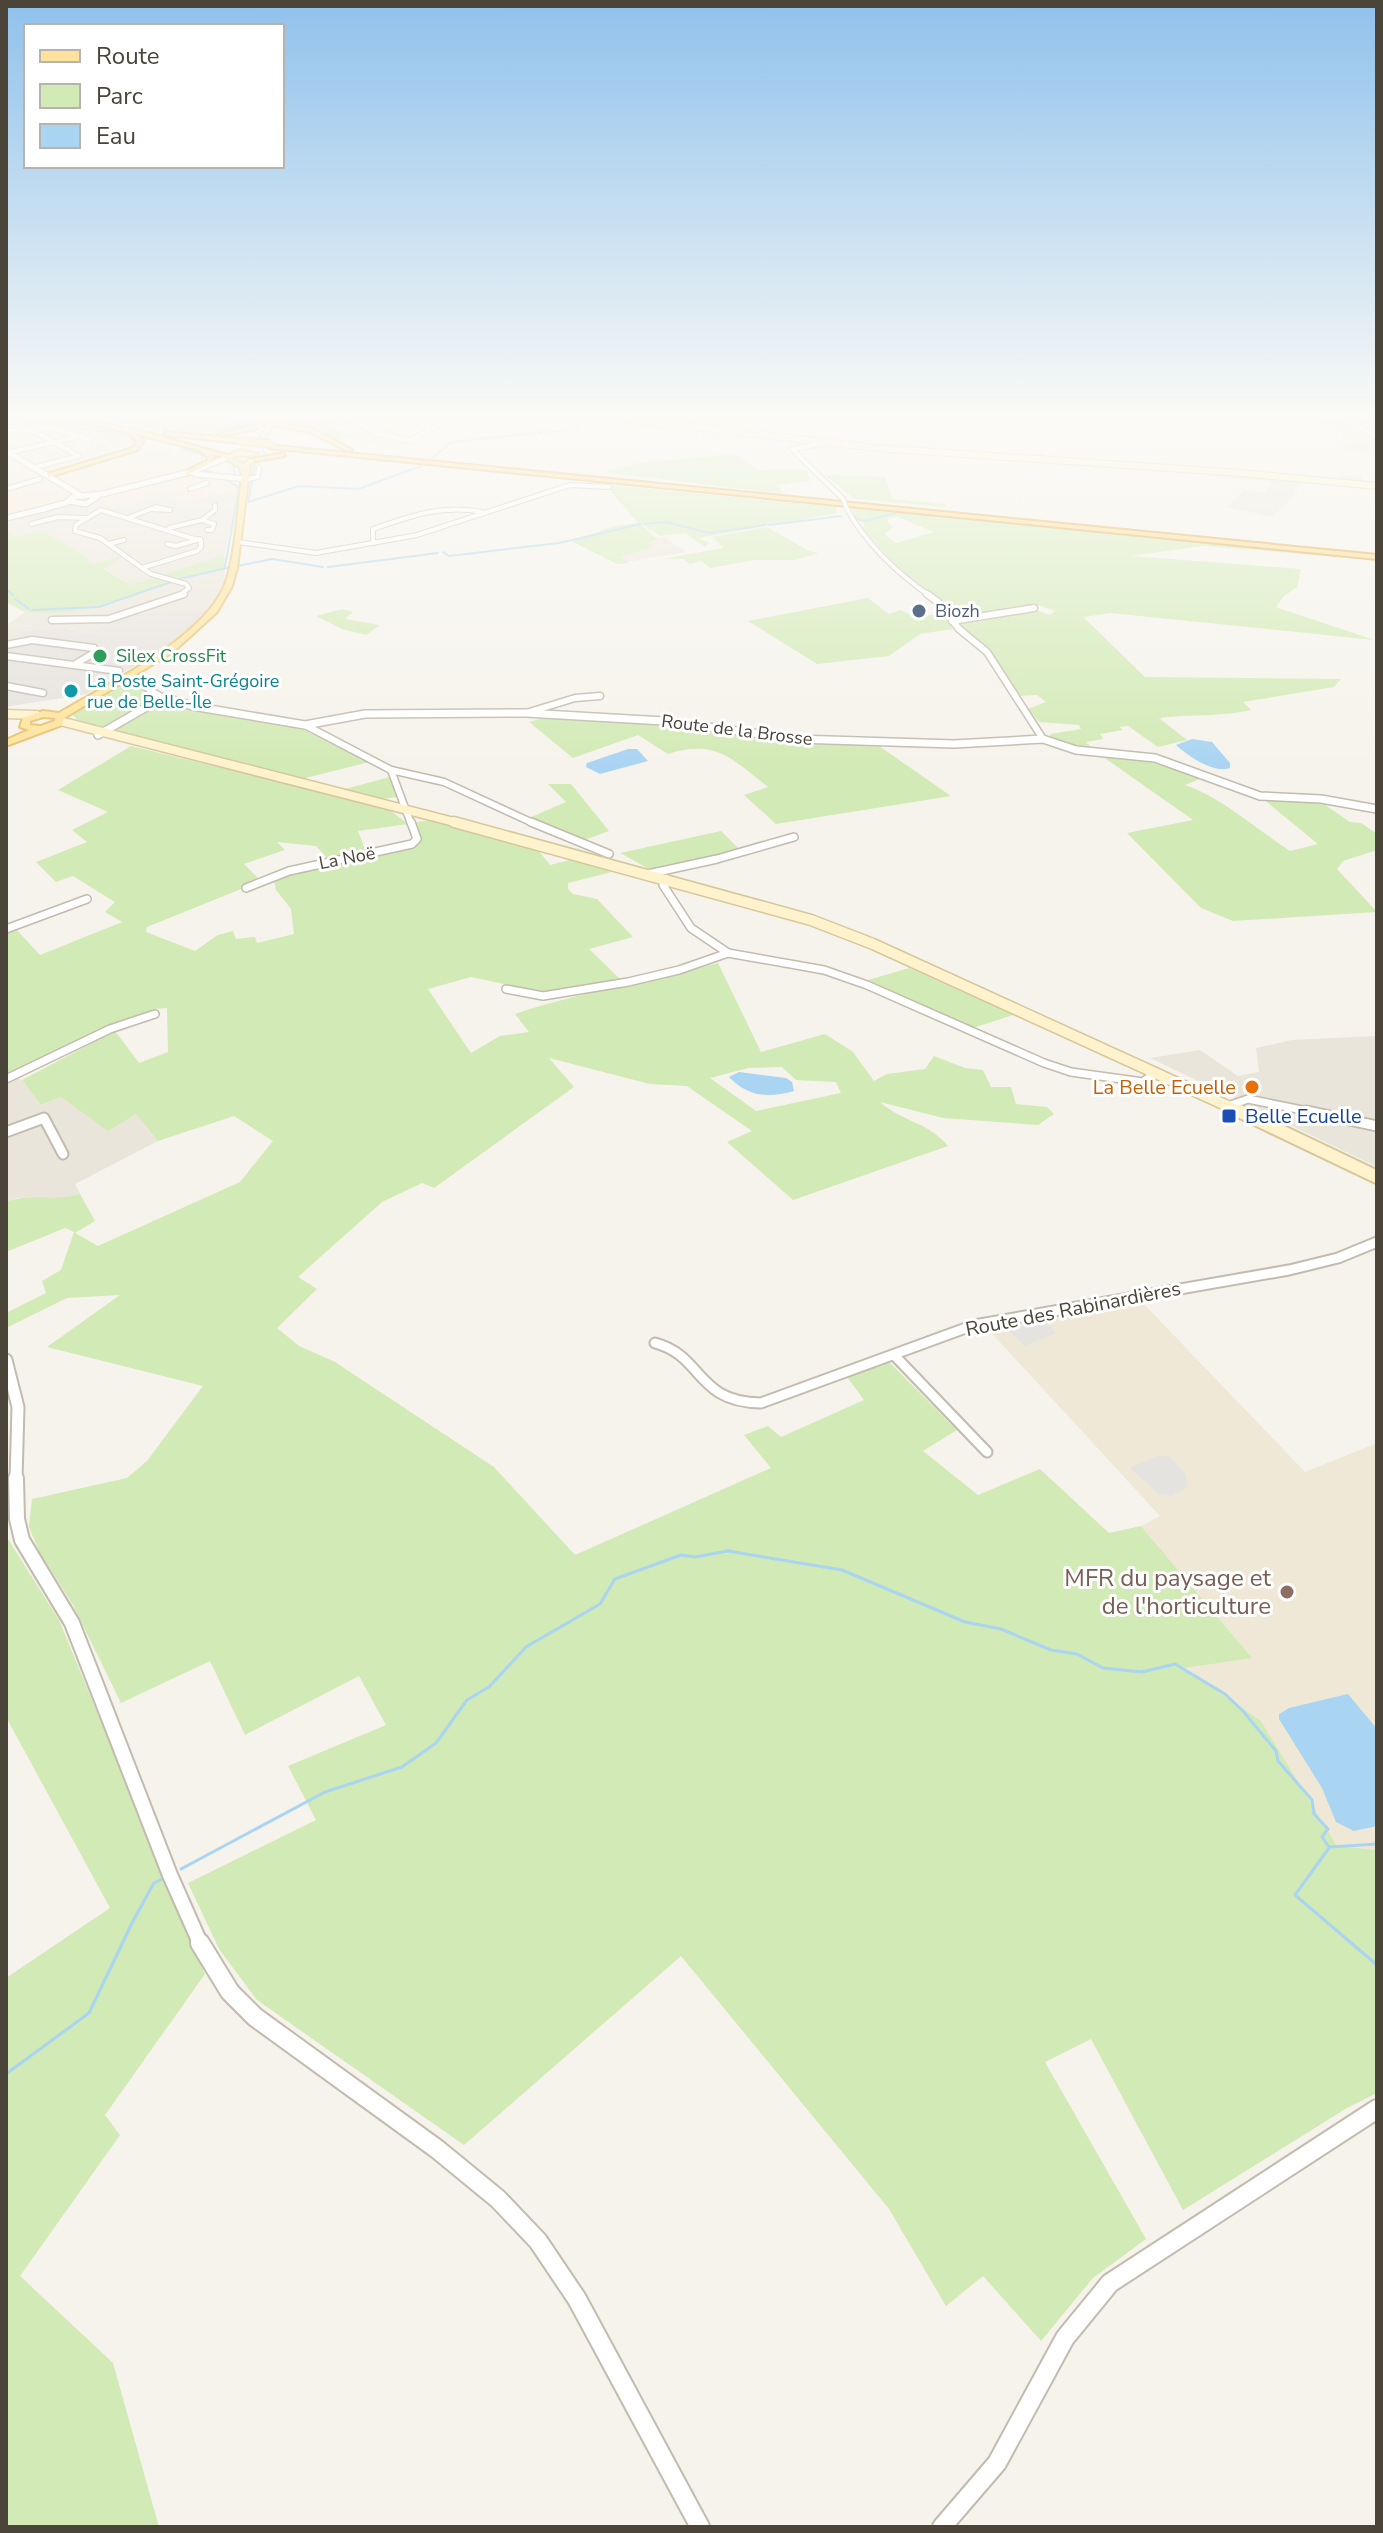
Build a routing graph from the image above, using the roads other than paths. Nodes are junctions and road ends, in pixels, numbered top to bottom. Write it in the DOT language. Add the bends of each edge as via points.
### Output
graph roads {
  1 [pos="83,533"];
  2 [pos="180,533"];
  3 [pos="239,533"];
  4 [pos="373,533"];
  5 [pos="421,533"];
  6 [pos="863,533"];
  7 [pos="1149,533"];
  8 [pos="200,539"];
  9 [pos="124,540"];
  10 [pos="238,542"];
  11 [pos="373,543"];
  12 [pos="109,544"];
  13 [pos="167,544"];
  14 [pos="1377,556"];
  15 [pos="141,568"];
  16 [pos="1034,608"];
  17 [pos="52,620"];
  18 [pos="952,621"];
  19 [pos="6,645"];
  20 [pos="6,656"];
  21 [pos="77,663"];
  22 [pos="119,671"];
  23 [pos="134,679"];
  24 [pos="6,686"];
  25 [pos="43,693"];
  26 [pos="600,696"];
  27 [pos="161,697"];
  28 [pos="87,698"];
  29 [pos="526,713"];
  30 [pos="7,714"];
  31 [pos="48,714"];
  32 [pos="36,715"];
  33 [pos="60,719"];
  34 [pos="25,724"];
  35 [pos="305,725"];
  36 [pos="50,728"];
  37 [pos="38,730"];
  38 [pos="99,734"];
  39 [pos="1043,739"];
  40 [pos="6,741"];
  41 [pos="391,770"];
  42 [pos="406,809"];
  43 [pos="1377,809"];
  44 [pos="794,837"];
  45 [pos="609,854"];
  46 [pos="648,874"];
  47 [pos="667,879"];
  48 [pos="246,888"];
  49 [pos="87,899"];
  50 [pos="6,929"];
  51 [pos="728,953"];
  52 [pos="506,989"];
  53 [pos="155,1014"];
  54 [pos="1156,1072"];
  55 [pos="6,1079"];
  56 [pos="1225,1107"];
  57 [pos="1377,1126"];
  58 [pos="6,1132"];
  59 [pos="63,1154"];
  60 [pos="1377,1177"];
  61 [pos="1377,1242"];
  62 [pos="655,1343"];
  63 [pos="894,1355"];
  64 [pos="6,1360"];
  65 [pos="987,1452"];
  66 [pos="12,1499"];
  67 [pos="1377,2109"];
  68 [pos="700,2527"];
  69 [pos="942,2527"];
  1 -- 12 [label="street"];
  2 -- 8 [label="street"];
  3 -- 10 [label="main road"];
  4 -- 11 [label="street"];
  5 -- 11 [label="street"];
  6 -- 18 [label="street, bridge" via="905,579 941,604"];
  7 -- 14 [label="highway"];
  8 -- 13 [label="street"];
  8 -- 15 [label="street" via="197,551"];
  9 -- 12 [label="street"];
  10 -- 11 [label="street" via="305,553"];
  10 -- 28 [label="main road" via="222,599 196,629"];
  12 -- 15 [label="street"];
  15 -- 17 [label="street" via="186,584 183,601 175,597 109,619"];
  16 -- 18 [label="street"];
  18 -- 39 [label="street" via="987,652"];
  19 -- 21 [label="street" via="32,640 94,648"];
  20 -- 21 [label="street"];
  21 -- 22 [label="street"];
  23 -- 27 [label="street"];
  24 -- 25 [label="street"];
  26 -- 29 [label="street"];
  27 -- 35 [label="street, Route de la Brosse"];
  27 -- 38 [label="street"];
  28 -- 31 [label="main road"];
  28 -- 33 [label="main road"];
  29 -- 35 [label="street, Route de la Brosse" via="365,714"];
  29 -- 39 [label="street, Route de la Brosse" via="664,721 797,739 954,744"];
  30 -- 32 [label="main road"];
  30 -- 34 [label="main road"];
  31 -- 32 [label="main road"];
  31 -- 33 [label="main road"];
  32 -- 34 [label="main road"];
  33 -- 36 [label="main road"];
  33 -- 38 [label="main road"];
  34 -- 37 [label="main road"];
  34 -- 40 [label="main road"];
  35 -- 41 [label="street"];
  36 -- 37 [label="main road"];
  36 -- 38 [label="main road"];
  37 -- 40 [label="main road"];
  38 -- 42 [label="main road"];
  39 -- 43 [label="street, Route de la Brosse" via="1076,750 1155,758 1260,796"];
  41 -- 42 [label="street"];
  41 -- 45 [label="street" via="464,789"];
  42 -- 46 [label="main road"];
  42 -- 48 [label="street, La Noë" via="417,839 412,844 289,871"];
  44 -- 46 [label="street"];
  46 -- 47 [label="main road"];
  47 -- 51 [label="street" via="663,885 691,928"];
  47 -- 54 [label="main road" via="839,930"];
  49 -- 50 [label="street"];
  51 -- 52 [label="street" via="628,982 543,996"];
  51 -- 54 [label="street" via="824,970 1071,1072 1143,1082"];
  53 -- 55 [label="street" via="110,1029"];
  54 -- 56 [label="main road"];
  56 -- 57 [label="street" via="1248,1099"];
  56 -- 60 [label="main road"];
  58 -- 59 [label="street" via="44,1118"];
  61 -- 63 [label="street, Route des Rabinardières" via="1289,1270 974,1325"];
  62 -- 63 [label="street, Route des Rabinardières" via="678,1355 717,1395 744,1404 761,1403"];
  63 -- 65 [label="street"];
  64 -- 66 [label="street" via="20,1416"];
  66 -- 68 [label="street" via="22,1541 71,1622 207,1957 230,1992 255,2017 437,2149 498,2199 538,2241 577,2299"];
  67 -- 69 [label="street" via="1110,2283 1086,2306 1011,2441"];
}
